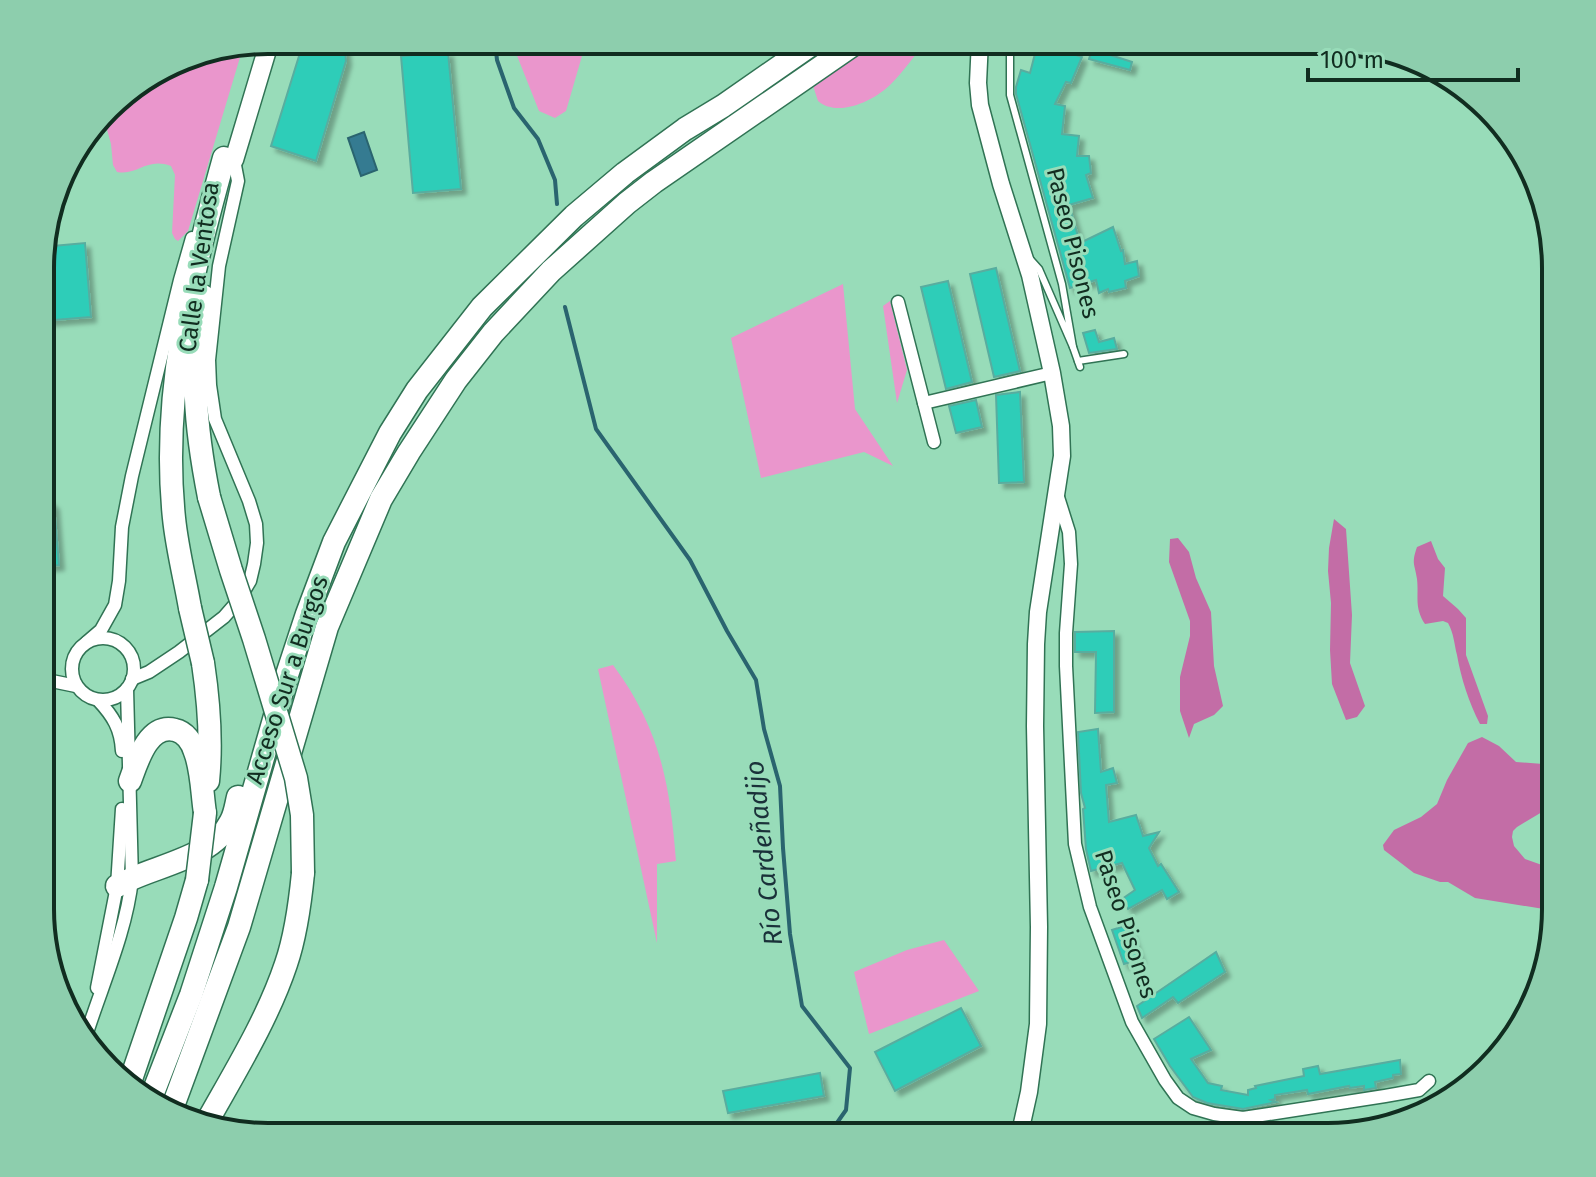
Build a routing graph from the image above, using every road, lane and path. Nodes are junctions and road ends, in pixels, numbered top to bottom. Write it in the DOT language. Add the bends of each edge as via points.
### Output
graph roads {
  1 [pos="265,54"];
  2 [pos="798,54"];
  3 [pos="839,54"];
  4 [pos="979,54"];
  5 [pos="1010,54"];
  6 [pos="255,55"];
  7 [pos="229,159"];
  8 [pos="1020,247"];
  9 [pos="898,302"];
  10 [pos="1073,347"];
  11 [pos="1124,354"];
  12 [pos="1052,373"];
  13 [pos="924,403"];
  14 [pos="934,442"];
  15 [pos="358,487"];
  16 [pos="1056,493"];
  17 [pos="87,642"];
  18 [pos="73,659"];
  19 [pos="54,672"];
  20 [pos="54,681"];
  21 [pos="130,684"];
  22 [pos="76,686"];
  23 [pos="98,700"];
  24 [pos="130,766"];
  25 [pos="205,813"];
  26 [pos="124,882"];
  27 [pos="89,1026"];
  28 [pos="133,1074"];
  29 [pos="1429,1081"];
  30 [pos="154,1090"];
  31 [pos="175,1102"];
  32 [pos="211,1115"];
  33 [pos="1022,1123"];
  1 -- 7 [label="main road, Calle la Ventosa"];
  2 -- 15 [label="highway, Acceso Sur a Burgos" via="685,129 574,216 482,307 417,390"];
  3 -- 31 [label="highway, Acceso Sur a Burgos" via="654,182 551,271 456,380 409,452 381,499 327,627 239,927"];
  4 -- 8 [label="main road, Paseo Pisones" via="980,105"];
  5 -- 10 [label="lane, Paseo Pisones" via="1010,95 1062,284"];
  6 -- 7 [label="main road, Calle la Ventosa"];
  7 -- 17 [label="street, Calle la Ventosa" via="210,176 183,268 132,476 115,605"];
  7 -- 21 [label="street, Calle la Ventosa" via="238,181 219,266 210,385 215,419 256,524 254,564 250,581 224,617"];
  7 -- 25 [label="highway, bridge" via="190,287 173,409 174,520 208,695 211,749"];
  7 -- 32 [label="highway, bridge" via="199,316 194,362 197,433 209,497 296,778 303,873 285,966"];
  8 -- 10 [label="lane, Paseo Pisones" via="1039,269"];
  8 -- 12 [label="main road, Paseo Pisones"];
  9 -- 13 [label="street"];
  10 -- 11 [label="lane" via="1079,364"];
  12 -- 13 [label="street"];
  12 -- 16 [label="main road, Paseo Pisones" via="1061,426"];
  13 -- 14 [label="street"];
  15 -- 26 [label="highway" via="315,557 300,594 231,822 194,853"];
  15 -- 30 [label="highway, Acceso Sur a Burgos" via="307,614 222,901"];
  16 -- 29 [label="street, Paseo Pisones" via="1069,532 1071,564 1066,666 1075,844 1090,907 1132,1022 1165,1080 1193,1108 1243,1118 1419,1090"];
  16 -- 33 [label="main road, Paseo Pisones" via="1036,644 1038,1024"];
  17 -- 18 [label="street"];
  17 -- 21 [label="street" via="108,638 127,649 134,669"];
  18 -- 19 [label="street"];
  18 -- 22 [label="street"];
  20 -- 22 [label="street"];
  21 -- 23 [label="street" via="119,696"];
  21 -- 24 [label="street"];
  22 -- 23 [label="street"];
  23 -- 24 [label="street" via="113,716"];
  24 -- 25 [label="highway" via="161,730 183,733 196,752"];
  24 -- 26 [label="street"];
  24 -- 26 [label="street" via="122,805"];
  25 -- 28 [label="highway, bridge" via="197,880"];
  26 -- 27 [label="street" via="130,895"];
}
